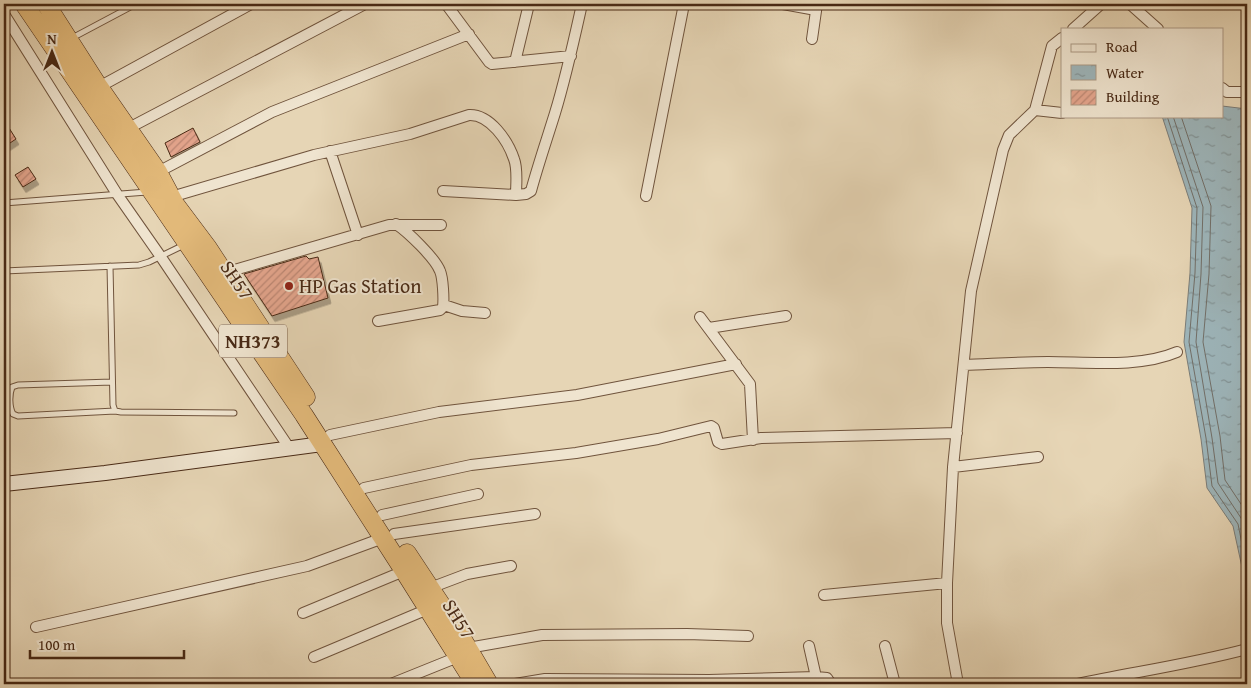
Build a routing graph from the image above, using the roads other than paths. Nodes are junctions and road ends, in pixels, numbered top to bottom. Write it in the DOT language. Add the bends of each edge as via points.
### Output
graph roads {
  1 [pos="24,4"];
  2 [pos="46,4"];
  3 [pos="136,4"];
  4 [pos="251,4"];
  5 [pos="365,4"];
  6 [pos="446,4"];
  7 [pos="529,4"];
  8 [pos="582,4"];
  9 [pos="684,4"];
  10 [pos="783,4"];
  11 [pos="1101,4"];
  12 [pos="1130,4"];
  13 [pos="816,7"];
  14 [pos="4,14"];
  15 [pos="1074,28"];
  16 [pos="1157,28"];
  17 [pos="469,34"];
  18 [pos="812,39"];
  19 [pos="1061,39"];
  20 [pos="69,40"];
  21 [pos="570,56"];
  22 [pos="516,62"];
  23 [pos="1224,90"];
  24 [pos="1247,92"];
  25 [pos="97,94"];
  26 [pos="1035,110"];
  27 [pos="1061,113"];
  28 [pos="127,129"];
  29 [pos="330,152"];
  30 [pos="158,172"];
  31 [pos="443,191"];
  32 [pos="150,192"];
  33 [pos="117,194"];
  34 [pos="516,195"];
  35 [pos="646,196"];
  36 [pos="171,197"];
  37 [pos="4,203"];
  38 [pos="396,224"];
  39 [pos="441,226"];
  40 [pos="358,235"];
  41 [pos="197,250"];
  42 [pos="161,256"];
  43 [pos="110,266"];
  44 [pos="4,271"];
  45 [pos="224,273"];
  46 [pos="444,305"];
  47 [pos="484,313"];
  48 [pos="786,316"];
  49 [pos="700,317"];
  50 [pos="378,321"];
  51 [pos="709,328"];
  52 [pos="1177,352"];
  53 [pos="736,364"];
  54 [pos="964,365"];
  55 [pos="112,382"];
  56 [pos="114,410"];
  57 [pos="234,413"];
  58 [pos="957,433"];
  59 [pos="326,440"];
  60 [pos="753,440"];
  61 [pos="290,449"];
  62 [pos="1038,457"];
  63 [pos="953,467"];
  64 [pos="4,484"];
  65 [pos="364,488"];
  66 [pos="478,494"];
  67 [pos="534,514"];
  68 [pos="382,515"];
  69 [pos="389,536"];
  70 [pos="511,566"];
  71 [pos="404,571"];
  72 [pos="946,583"];
  73 [pos="430,588"];
  74 [pos="824,595"];
  75 [pos="428,609"];
  76 [pos="303,613"];
  77 [pos="36,627"];
  78 [pos="748,636"];
  79 [pos="809,646"];
  80 [pos="885,646"];
  81 [pos="1247,649"];
  82 [pos="463,653"];
  83 [pos="314,657"];
  84 [pos="816,677"];
  85 [pos="391,684"];
  86 [pos="475,684"];
  87 [pos="490,684"];
  88 [pos="515,684"];
  89 [pos="831,684"];
  90 [pos="895,684"];
  91 [pos="958,684"];
  92 [pos="1077,684"];
  1 -- 25 [label="highway, SH57 / NH373"];
  2 -- 20 [label="highway, NH373"];
  3 -- 20 [label="lane"];
  4 -- 25 [label="street"];
  5 -- 28 [label="street"];
  6 -- 17 [label="street"];
  7 -- 22 [label="street"];
  8 -- 21 [label="street"];
  9 -- 35 [label="street"];
  10 -- 13 [label="street"];
  11 -- 15 [label="street"];
  12 -- 16 [label="street"];
  13 -- 18 [label="street"];
  14 -- 33 [label="street"];
  17 -- 22 [label="street" via="489,62"];
  17 -- 30 [label="street" via="272,112"];
  19 -- 26 [label="street" via="1052,46"];
  20 -- 25 [label="highway, NH373"];
  21 -- 22 [label="street"];
  21 -- 34 [label="street" via="531,191"];
  23 -- 24 [label="street"];
  25 -- 28 [label="highway, NH373"];
  25 -- 32 [label="highway, SH57 / NH373"];
  26 -- 27 [label="street"];
  26 -- 54 [label="street" via="1010,135 1003,150 971,291"];
  28 -- 30 [label="highway, NH373"];
  29 -- 34 [label="street" via="410,134 469,115 482,116 490,122 515,161"];
  29 -- 36 [label="street"];
  29 -- 40 [label="street"];
  30 -- 36 [label="highway, NH373"];
  31 -- 34 [label="street"];
  32 -- 33 [label="lane"];
  32 -- 41 [label="highway, SH57 / NH373"];
  33 -- 37 [label="lane"];
  33 -- 42 [label="street"];
  36 -- 41 [label="highway, NH373"];
  38 -- 39 [label="street"];
  38 -- 40 [label="street"];
  38 -- 46 [label="street" via="441,271"];
  40 -- 45 [label="street"];
  41 -- 42 [label="lane"];
  41 -- 45 [label="highway, NH373"];
  41 -- 59 [label="highway, SH57 / NH373" via="304,415"];
  42 -- 43 [label="lane" via="139,265"];
  42 -- 61 [label="street"];
  43 -- 44 [label="lane"];
  43 -- 55 [label="lane"];
  45 -- 59 [label="highway, NH373"];
  46 -- 47 [label="street"];
  46 -- 50 [label="street" via="440,310"];
  48 -- 51 [label="street"];
  49 -- 51 [label="street"];
  51 -- 53 [label="street"];
  52 -- 54 [label="street" via="1130,362"];
  53 -- 59 [label="street" via="576,395 439,412"];
  53 -- 60 [label="street" via="750,384"];
  54 -- 58 [label="street"];
  55 -- 56 [label="lane"];
  55 -- 56 [label="lane" via="18,385 10,390 10,410 18,416"];
  56 -- 57 [label="lane"];
  58 -- 60 [label="street"];
  58 -- 63 [label="street"];
  59 -- 61 [label="street"];
  59 -- 65 [label="highway, NH373"];
  59 -- 69 [label="highway, SH57 / NH373"];
  60 -- 65 [label="street" via="720,444 711,426 658,439 472,465"];
  61 -- 64 [label="street"];
  62 -- 63 [label="street"];
  63 -- 72 [label="street"];
  65 -- 68 [label="highway, NH373"];
  66 -- 68 [label="street"];
  67 -- 69 [label="street"];
  68 -- 69 [label="highway, NH373"];
  69 -- 71 [label="highway, SH57 / NH373"];
  69 -- 73 [label="highway, NH373"];
  69 -- 77 [label="street" via="307,566"];
  70 -- 73 [label="street" via="467,574"];
  71 -- 75 [label="highway, SH57 / NH373"];
  71 -- 76 [label="street"];
  72 -- 74 [label="street"];
  72 -- 91 [label="street" via="947,623"];
  73 -- 82 [label="highway, NH373"];
  75 -- 82 [label="highway, SH57 / NH373"];
  75 -- 83 [label="street"];
  78 -- 82 [label="street" via="542,635"];
  79 -- 84 [label="street"];
  80 -- 90 [label="street"];
  81 -- 92 [label="street"];
  82 -- 85 [label="street"];
  82 -- 86 [label="highway, SH57 / NH373"];
  82 -- 87 [label="highway, NH373"];
  84 -- 88 [label="street" via="545,679"];
  84 -- 89 [label="street" via="828,678"];
}
